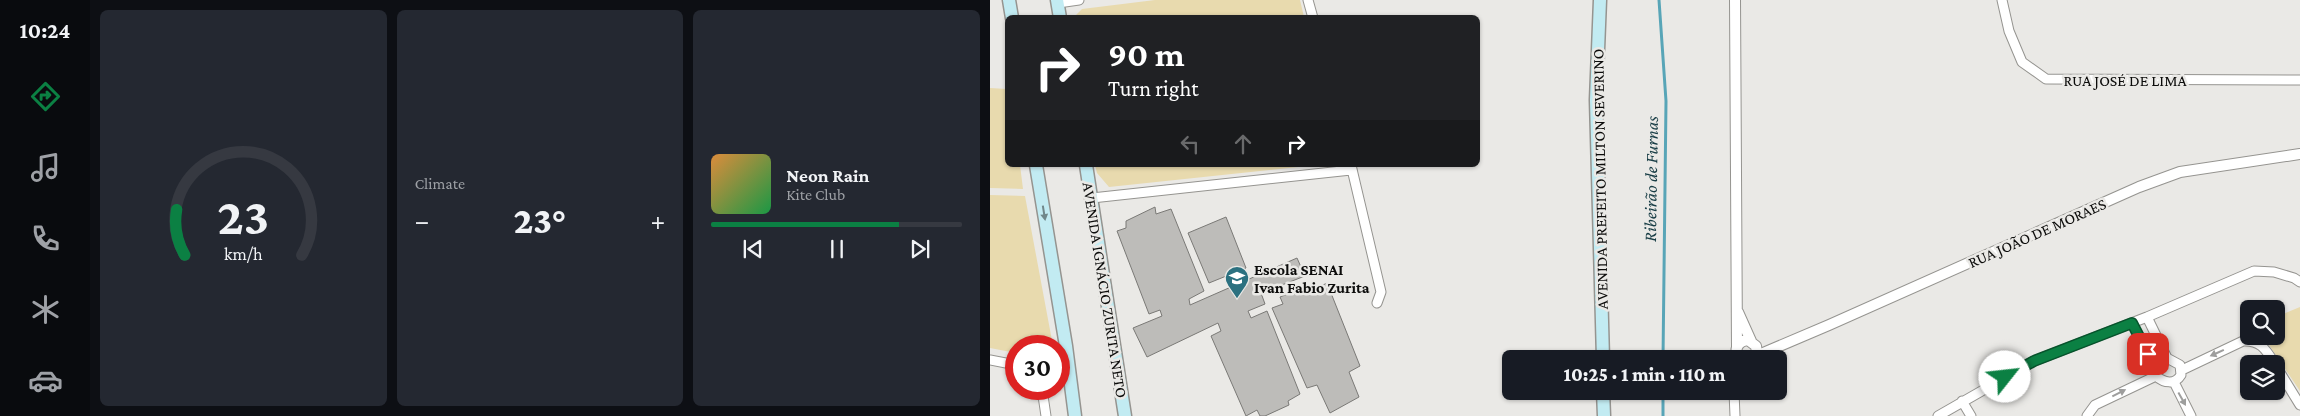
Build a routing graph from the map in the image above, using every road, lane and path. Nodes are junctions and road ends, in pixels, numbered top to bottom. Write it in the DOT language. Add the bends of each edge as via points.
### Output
graph roads {
  1 [pos="1009,0"];
  2 [pos="1079,0"];
  3 [pos="1308,0"];
  4 [pos="1600,0"];
  5 [pos="1735,0"];
  6 [pos="2002,0"];
  7 [pos="1058,1"];
  8 [pos="1012,15"];
  9 [pos="1060,15"];
  10 [pos="1312,15"];
  11 [pos="2300,80"];
  12 [pos="2300,154"];
  13 [pos="1036,167"];
  14 [pos="1086,167"];
  15 [pos="1351,168"];
  16 [pos="1092,198"];
  17 [pos="2300,282"];
  18 [pos="1377,303"];
  19 [pos="1736,309"];
  20 [pos="2147,317"];
  21 [pos="2132,323"];
  22 [pos="1060,335"];
  23 [pos="1753,342"];
  24 [pos="1782,345"];
  25 [pos="1602,350"];
  26 [pos="1738,350"];
  27 [pos="1740,350"];
  28 [pos="1757,350"];
  29 [pos="1770,350"];
  30 [pos="2270,355"];
  31 [pos="2167,358"];
  32 [pos="990,360"];
  33 [pos="1005,363"];
  34 [pos="2155,366"];
  35 [pos="2182,370"];
  36 [pos="2156,376"];
  37 [pos="2285,380"];
  38 [pos="2174,382"];
  39 [pos="1070,390"];
  40 [pos="1044,400"];
  41 [pos="1603,400"];
  42 [pos="1734,400"];
  43 [pos="1962,401"];
  44 [pos="2300,405"];
  45 [pos="1046,416"];
  46 [pos="1075,416"];
  47 [pos="1125,416"];
  48 [pos="1604,416"];
  49 [pos="1735,416"];
  50 [pos="1938,416"];
  51 [pos="1971,416"];
  52 [pos="2087,416"];
  53 [pos="2191,416"];
  1 -- 8 [label="main road"];
  2 -- 7 [label="street"];
  3 -- 10 [label="street"];
  4 -- 25 [label="main road, AVENIDA PREFEITO MILTON SEVERINO" via="1596,100"];
  5 -- 19 [label="street"];
  6 -- 11 [label="street, RUA JOSÉ DE LIMA" via="2009,31 2022,62 2046,80"];
  7 -- 9 [label="main road"];
  12 -- 24 [label="street, RUA JOÃO DE MORAES" via="2180,172 2139,187"];
  13 -- 22 [label="main road, one-way"];
  14 -- 16 [label="main road, AVENIDA IGNÁCIO ZURITA NETO"];
  15 -- 16 [label="street"];
  15 -- 18 [label="street" via="1381,292"];
  16 -- 47 [label="main road, AVENIDA IGNÁCIO ZURITA NETO"];
  17 -- 20 [label="street" via="2274,272 2254,271"];
  19 -- 23 [label="street"];
  19 -- 26 [label="street"];
  20 -- 21 [label="street"];
  20 -- 31 [label="street"];
  21 -- 34 [label="street"];
  21 -- 43 [label="street" via="2034,361"];
  23 -- 24 [label="street, RUA JOÃO DE MORAES"];
  23 -- 27 [label="street" via="1744,340"];
  23 -- 28 [label="street"];
  24 -- 29 [label="street, RUA JOÃO DE MORAES"];
  30 -- 35 [label="street, one-way" via="2264,346 2253,340 2243,341"];
  31 -- 34 [label="street"];
  31 -- 35 [label="street" via="2177,362"];
  32 -- 33 [label="street"];
  34 -- 36 [label="street"];
  35 -- 38 [label="street"];
  36 -- 38 [label="street" via="2169,383"];
  52 -- 36 [label="street, one-way" via="2095,405"];
  37 -- 44 [label="street"];
  38 -- 53 [label="street, one-way"];
  39 -- 46 [label="main road"];
  40 -- 45 [label="street"];
  41 -- 48 [label="main road"];
  42 -- 49 [label="street"];
  43 -- 50 [label="street"];
  43 -- 51 [label="street"];
}
